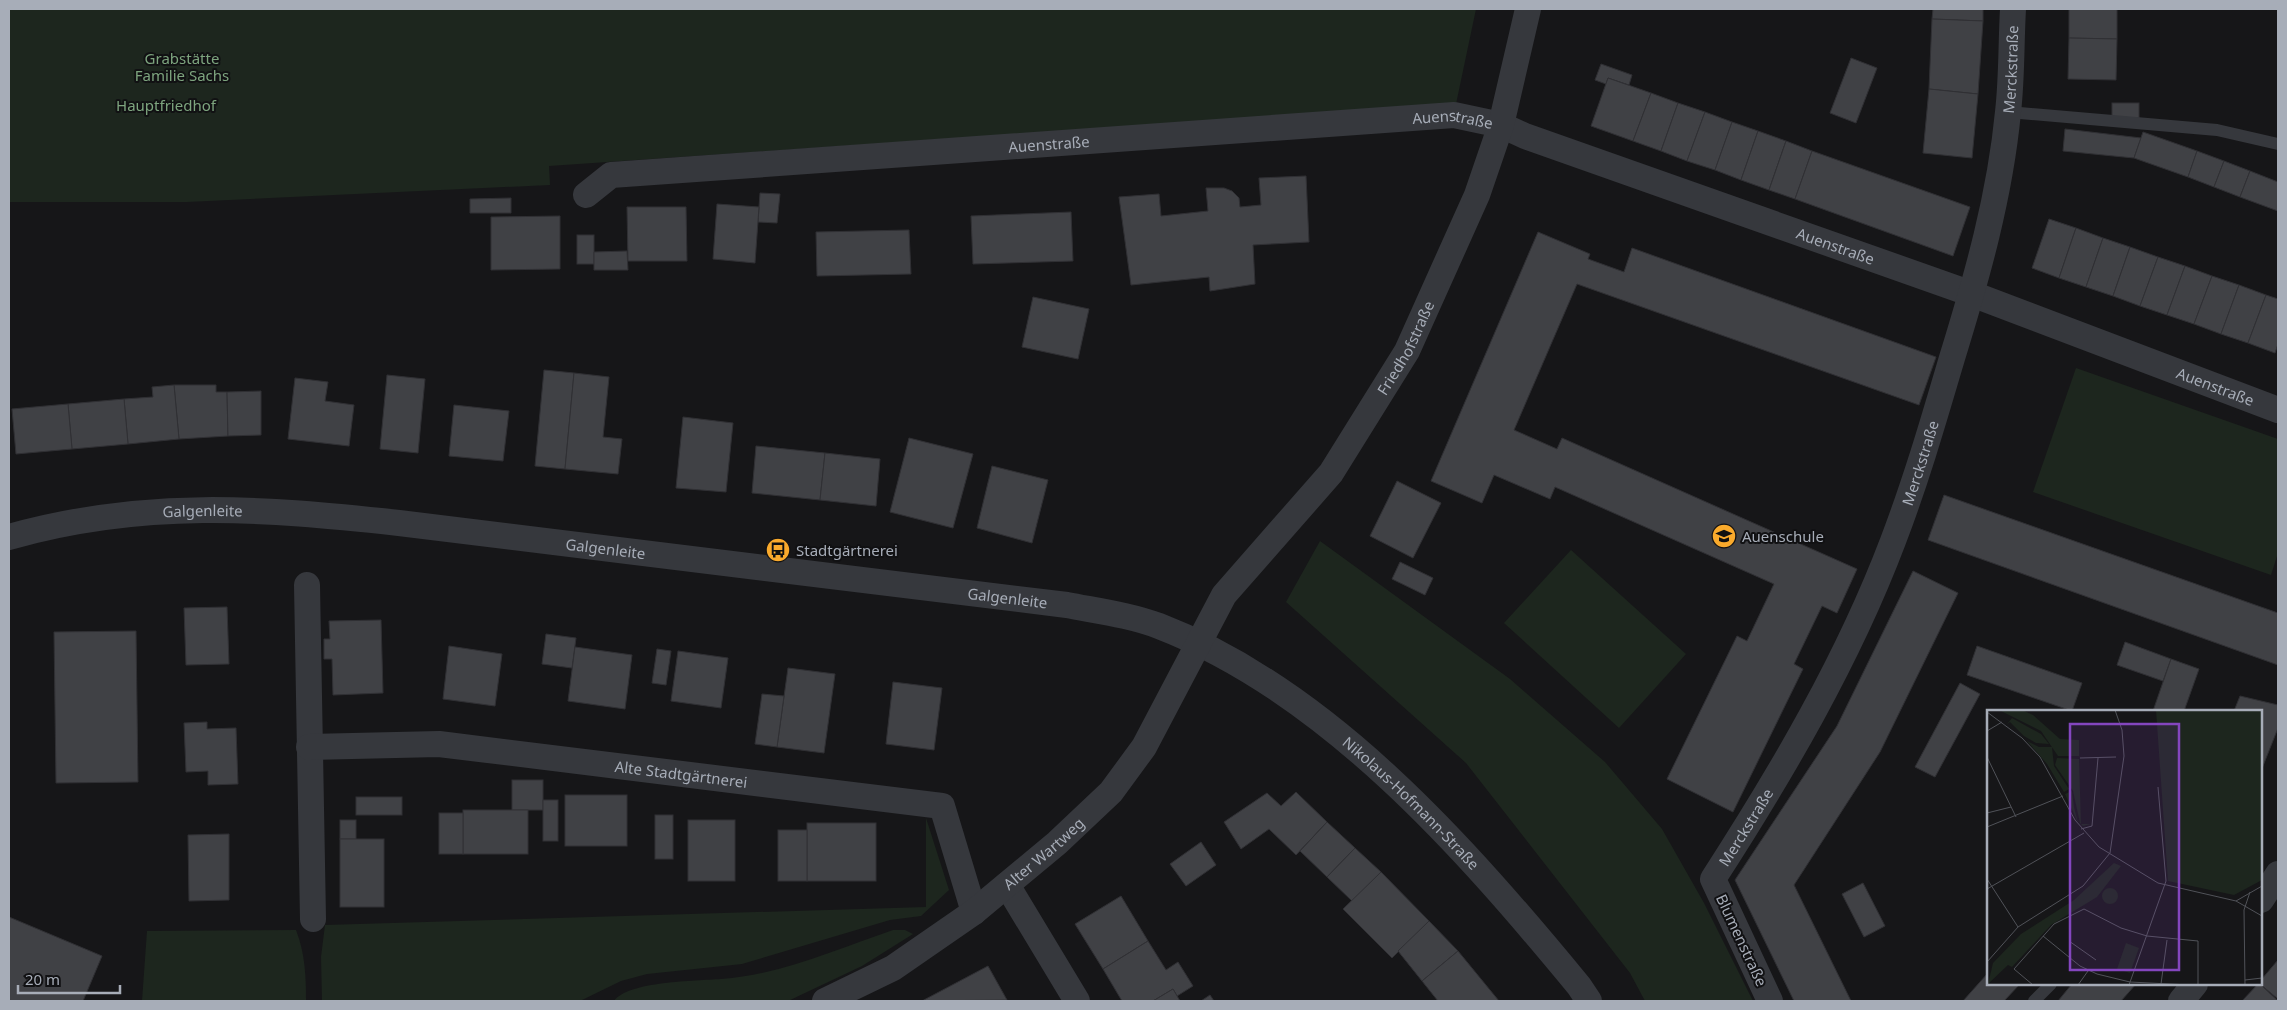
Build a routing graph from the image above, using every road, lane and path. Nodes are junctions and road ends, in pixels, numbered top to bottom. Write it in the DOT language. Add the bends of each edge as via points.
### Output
graph roads {
  1 [pos="1528,9"];
  2 [pos="2013,9"];
  3 [pos="2008,112"];
  4 [pos="1501,125"];
  5 [pos="2278,144"];
  6 [pos="586,195"];
  7 [pos="1972,294"];
  8 [pos="2278,410"];
  9 [pos="9,537"];
  10 [pos="307,585"];
  11 [pos="1199,643"];
  12 [pos="310,747"];
  13 [pos="2278,874"];
  14 [pos="1714,879"];
  15 [pos="1007,885"];
  16 [pos="2262,898"];
  17 [pos="974,912"];
  18 [pos="313,919"];
  19 [pos="2050,985"];
  20 [pos="2194,985"];
  21 [pos="825,1001"];
  22 [pos="1077,1001"];
  23 [pos="1589,1001"];
  24 [pos="1770,1001"];
  25 [pos="2034,1001"];
  26 [pos="2181,1001"];
  1 -- 4 [label="street, Friedhofstraße"];
  2 -- 3 [label="street, Merckstraße"];
  3 -- 5 [label="lane" via="2217,130"];
  3 -- 7 [label="street, Merckstraße"];
  4 -- 6 [label="street, Auenstraße" via="1454,115 696,168 612,175"];
  4 -- 7 [label="street, Auenstraße"];
  4 -- 11 [label="street, Friedhofstraße" via="1477,195 1407,351 1331,473 1224,595"];
  7 -- 8 [label="street, Auenstraße"];
  7 -- 14 [label="street, Merckstraße" via="1893,541 1852,634 1776,780"];
  9 -- 11 [label="street, Galgenleite" via="55,524 116,514 165,510 291,511 1067,605 1157,625"];
  10 -- 12 [label="street"];
  11 -- 15 [label="street, Alter Wartweg" via="1144,747 1111,792"];
  11 -- 23 [label="street, Nikolaus-Hofmann-Straße" via="1251,671 1378,768 1501,891"];
  12 -- 17 [label="street, Alte Stadtgärtnerei" via="439,744 942,806"];
  12 -- 18 [label="street"];
  13 -- 16 [label="street"];
  14 -- 24 [label="street, Blumenstraße"];
  15 -- 17 [label="street, Alter Wartweg"];
  15 -- 22 [label="street"];
  17 -- 21 [label="street, Alter Wartweg" via="894,968"];
  19 -- 25 [label="lane"];
  20 -- 26 [label="street"];
}
